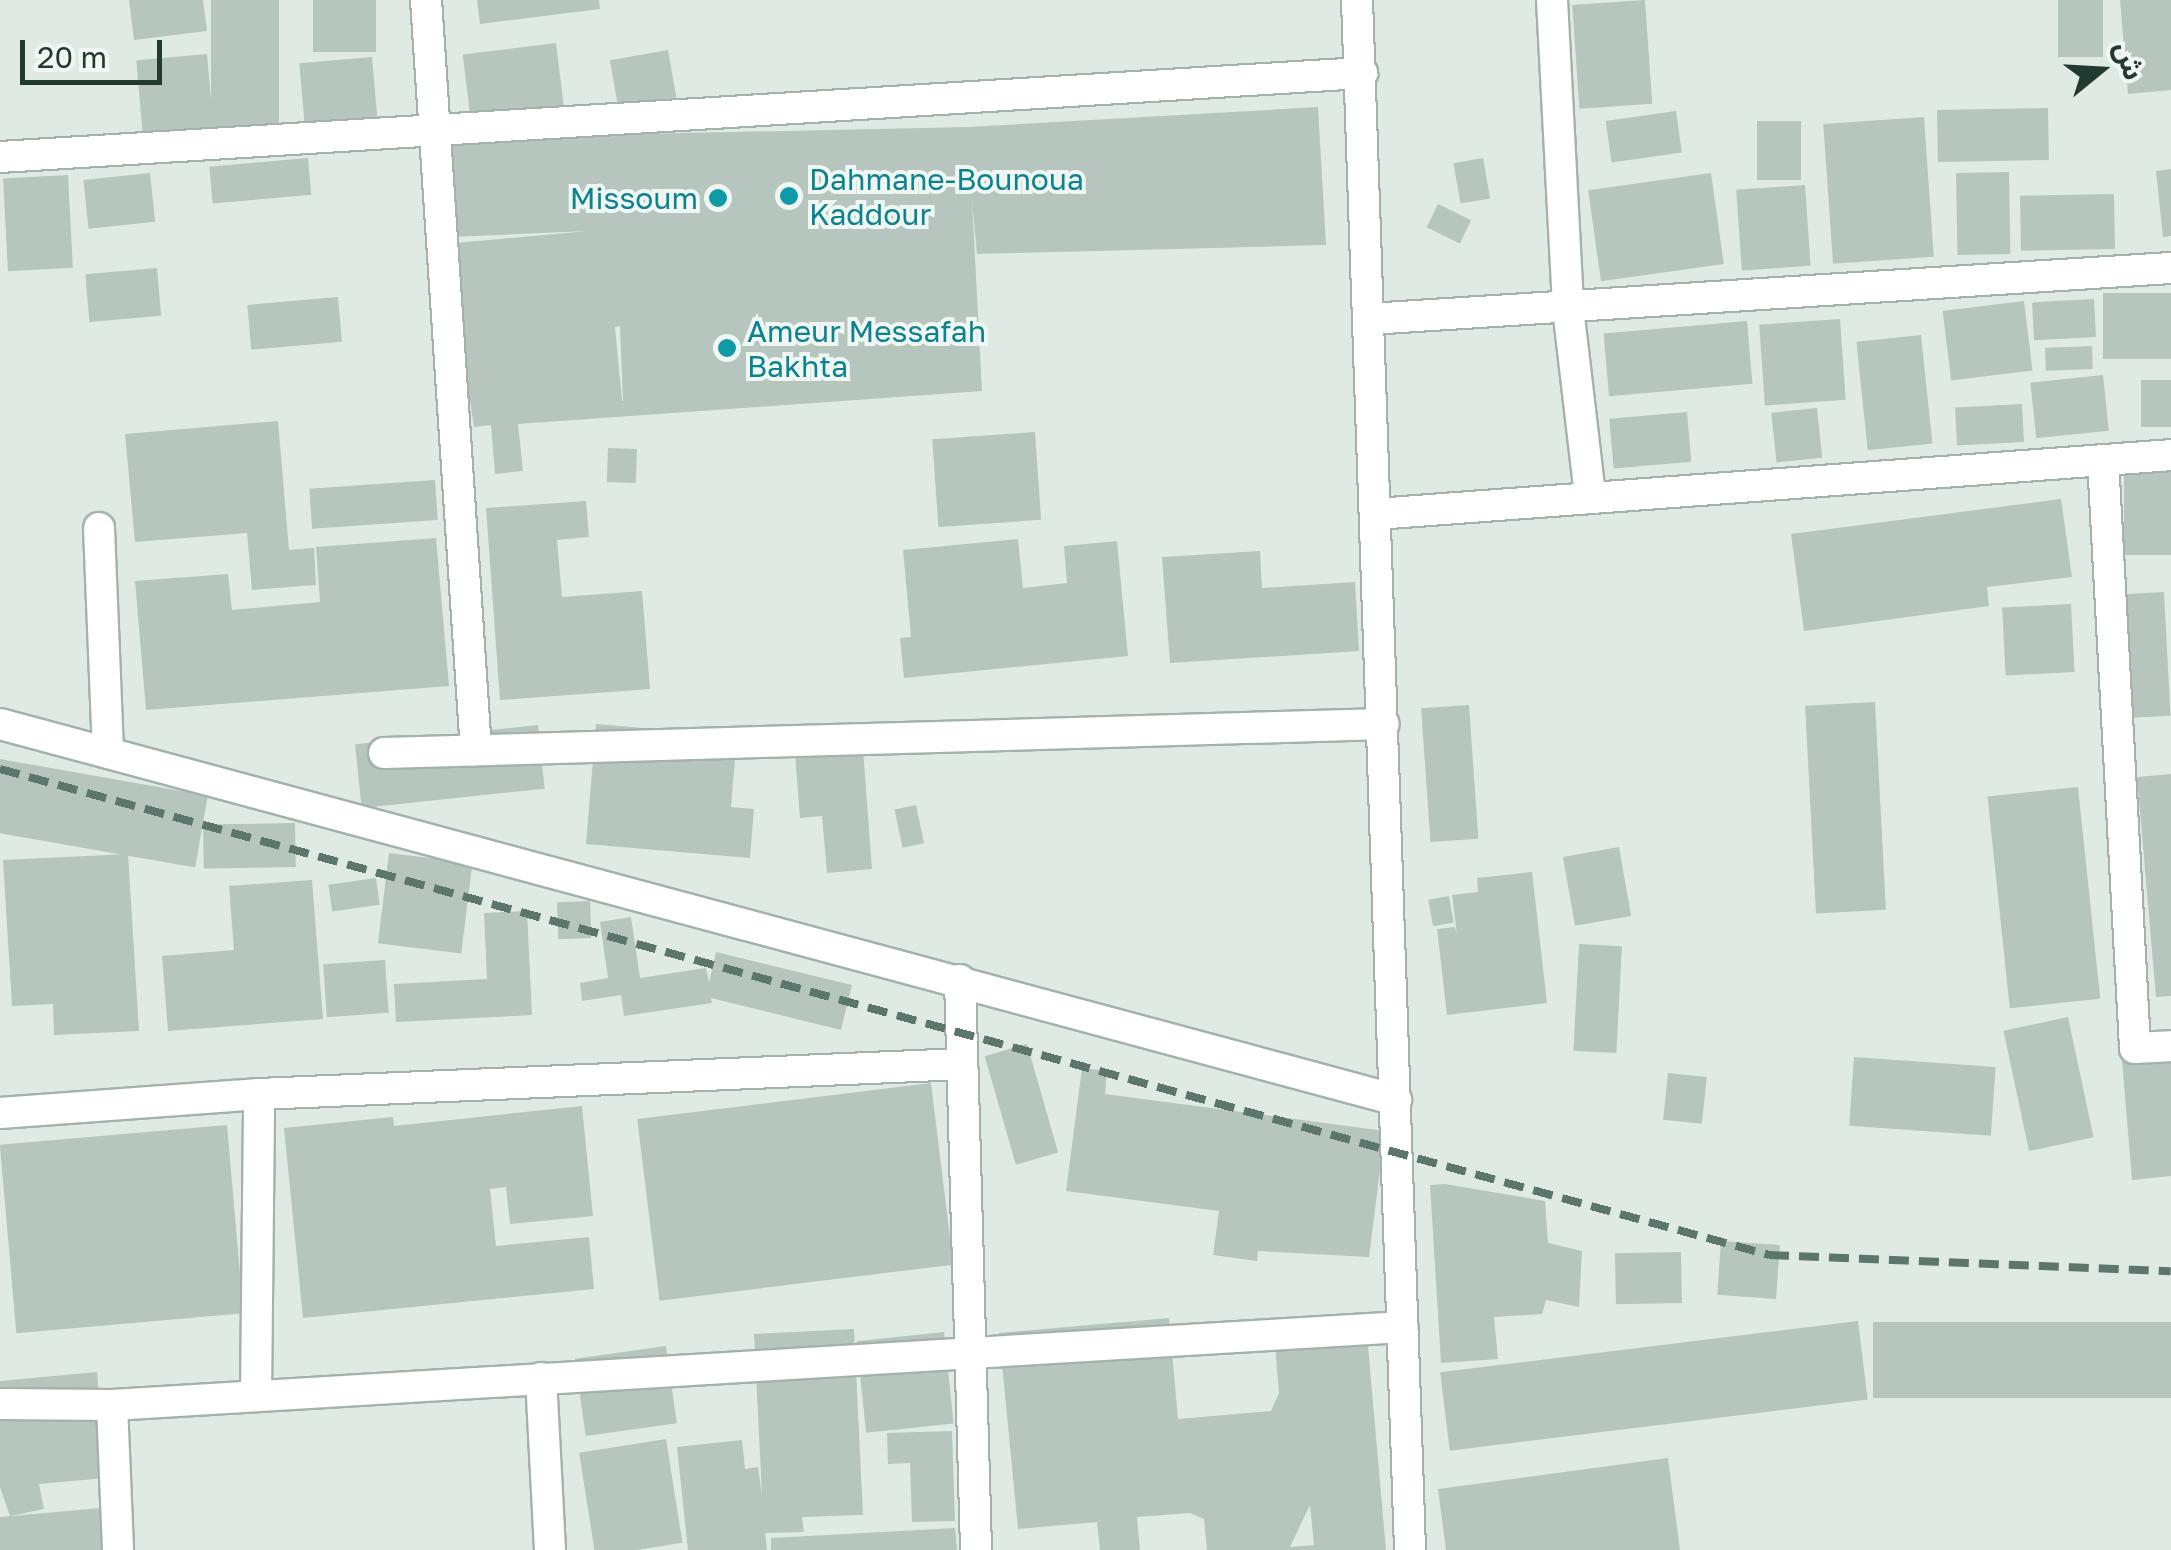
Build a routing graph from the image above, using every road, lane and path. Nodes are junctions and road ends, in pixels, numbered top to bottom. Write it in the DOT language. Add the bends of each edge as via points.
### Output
graph roads {
  1 [pos="426,0"];
  2 [pos="1357,0"];
  3 [pos="1552,0"];
  4 [pos="1362,73"];
  5 [pos="434,131"];
  6 [pos="0,157"];
  7 [pos="2171,268"];
  8 [pos="1568,308"];
  9 [pos="1369,319"];
  10 [pos="2171,455"];
  11 [pos="2103,460"];
  12 [pos="1590,495"];
  13 [pos="1376,514"];
  14 [pos="98,528"];
  15 [pos="0,724"];
  16 [pos="1384,724"];
  17 [pos="476,750"];
  18 [pos="108,753"];
  19 [pos="384,753"];
  20 [pos="960,980"];
  21 [pos="2171,1046"];
  22 [pos="962,1064"];
  23 [pos="258,1094"];
  24 [pos="1396,1100"];
  25 [pos="0,1113"];
  26 [pos="1404,1327"];
  27 [pos="970,1350"];
  28 [pos="541,1378"];
  29 [pos="256,1396"];
  30 [pos="0,1404"];
  31 [pos="112,1405"];
  32 [pos="118,1550"];
  33 [pos="550,1550"];
  34 [pos="976,1550"];
  35 [pos="1410,1550"];
  1 -- 5 [label="street"];
  2 -- 4 [label="street"];
  3 -- 8 [label="street"];
  4 -- 5 [label="street"];
  4 -- 9 [label="street"];
  5 -- 6 [label="street"];
  5 -- 17 [label="street"];
  7 -- 8 [label="street"];
  8 -- 9 [label="street"];
  8 -- 12 [label="street"];
  9 -- 13 [label="street"];
  10 -- 11 [label="street"];
  11 -- 12 [label="street"];
  11 -- 21 [label="street" via="2136,1048"];
  12 -- 13 [label="street"];
  13 -- 16 [label="street"];
  14 -- 18 [label="street"];
  15 -- 18 [label="street"];
  16 -- 17 [label="street"];
  16 -- 24 [label="street"];
  17 -- 19 [label="street"];
  18 -- 20 [label="street"];
  20 -- 22 [label="street"];
  20 -- 24 [label="street"];
  22 -- 23 [label="street"];
  22 -- 27 [label="street"];
  23 -- 25 [label="street"];
  23 -- 29 [label="street"];
  24 -- 26 [label="street"];
  26 -- 27 [label="street"];
  26 -- 35 [label="street"];
  27 -- 28 [label="street"];
  27 -- 34 [label="street"];
  28 -- 29 [label="street"];
  28 -- 33 [label="street"];
  29 -- 31 [label="street"];
  30 -- 31 [label="street"];
  31 -- 32 [label="street"];
}
